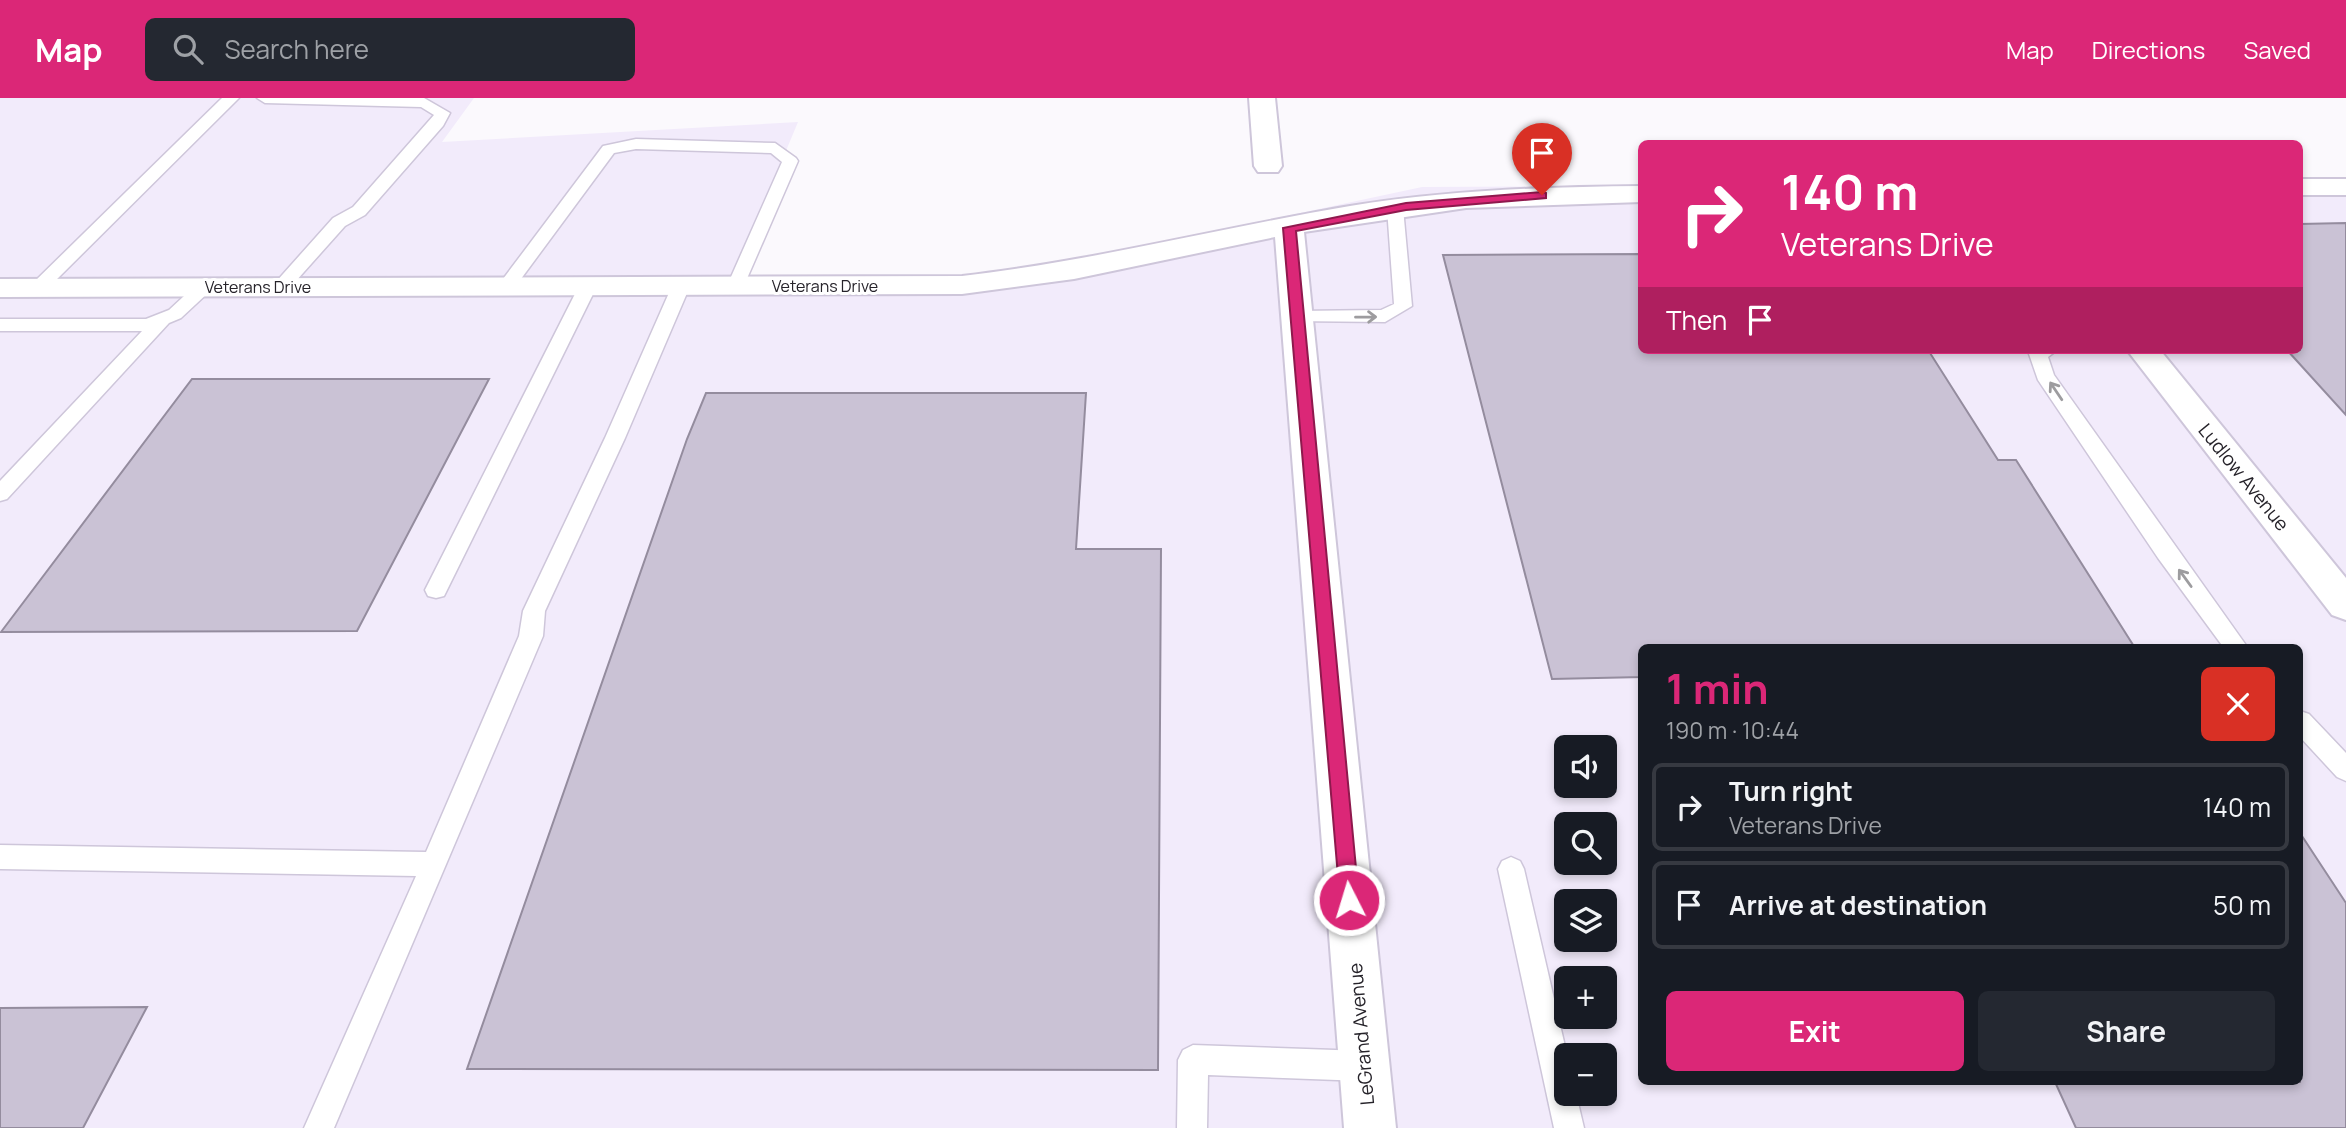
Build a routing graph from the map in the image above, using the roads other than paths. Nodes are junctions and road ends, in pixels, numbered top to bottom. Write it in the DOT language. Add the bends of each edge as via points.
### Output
graph roads {
  1 [pos="231,98"];
  2 [pos="265,98"];
  3 [pos="1262,98"];
  4 [pos="1268,166"];
  5 [pos="2303,187"];
  6 [pos="2346,187"];
  7 [pos="1638,194"];
  8 [pos="1395,208"];
  9 [pos="1289,228"];
  10 [pos="588,286"];
  11 [pos="681,286"];
  12 [pos="736,286"];
  13 [pos="204,287"];
  14 [pos="281,287"];
  15 [pos="506,287"];
  16 [pos="0,288"];
  17 [pos="38,288"];
  18 [pos="1297,317"];
  19 [pos="162,320"];
  20 [pos="0,325"];
  21 [pos="2038,354"];
  22 [pos="2146,354"];
  23 [pos="0,494"];
  24 [pos="436,590"];
  25 [pos="2346,605"];
  26 [pos="2231,640"];
  27 [pos="2303,724"];
  28 [pos="2346,770"];
  29 [pos="0,857"];
  30 [pos="434,864"];
  31 [pos="1511,869"];
  32 [pos="1364,1066"];
  33 [pos="319,1128"];
  34 [pos="1192,1128"];
  35 [pos="1370,1128"];
  36 [pos="1569,1128"];
  1 -- 17 [label="lane"];
  2 -- 14 [label="lane" via="424,103 442,113 359,211 339,222"];
  3 -- 4 [label="street"];
  5 -- 6 [label="street"];
  7 -- 8 [label="street, Veterans Drive" via="1517,196"];
  8 -- 9 [label="street, Veterans Drive"];
  18 -- 8 [label="lane, one-way" via="1385,316 1403,306"];
  9 -- 12 [label="street, Veterans Drive" via="1032,279 962,285"];
  9 -- 18 [label="street, LeGrand Avenue"];
  10 -- 11 [label="street, Veterans Drive"];
  10 -- 15 [label="street, Veterans Drive"];
  10 -- 24 [label="lane"];
  11 -- 12 [label="street, Veterans Drive"];
  11 -- 30 [label="lane" via="534,611 531,636"];
  12 -- 15 [label="lane" via="790,162 775,148 636,144 609,149"];
  13 -- 14 [label="street, Veterans Drive"];
  13 -- 17 [label="street, Veterans Drive"];
  13 -- 19 [label="lane"];
  14 -- 15 [label="street, Veterans Drive"];
  16 -- 17 [label="street, Veterans Drive"];
  18 -- 32 [label="street, LeGrand Avenue"];
  19 -- 20 [label="lane" via="149,325"];
  19 -- 23 [label="lane"];
  26 -- 21 [label="lane, one-way" via="2045,376"];
  22 -- 25 [label="street, Ludlow Avenue"];
  27 -- 28 [label="lane"];
  29 -- 30 [label="lane"];
  30 -- 33 [label="lane"];
  31 -- 36 [label="lane"];
  32 -- 34 [label="lane" via="1193,1060"];
  32 -- 35 [label="street, LeGrand Avenue"];
}
